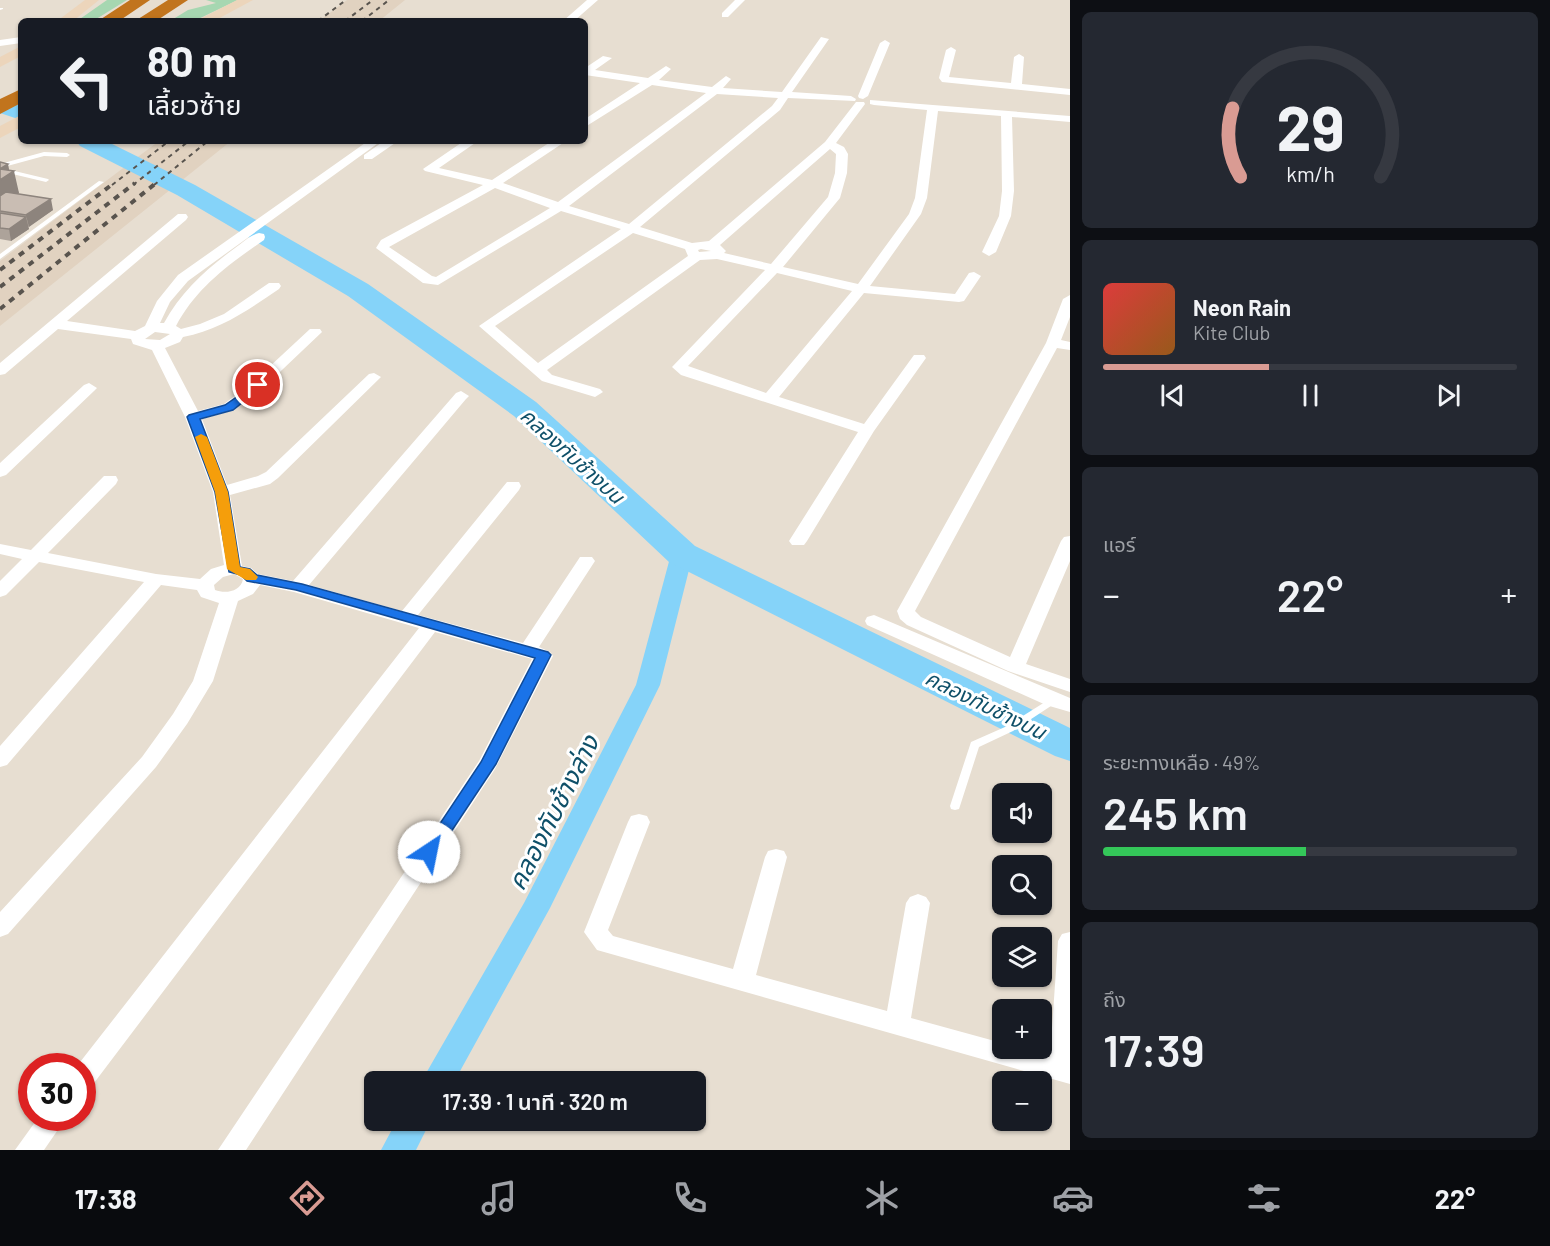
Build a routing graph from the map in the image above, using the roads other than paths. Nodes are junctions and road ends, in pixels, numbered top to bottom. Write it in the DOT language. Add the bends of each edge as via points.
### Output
graph roads {
  1 [pos="93,0"];
  2 [pos="142,0"];
  3 [pos="180,0"];
  4 [pos="247,0"];
  5 [pos="740,0"];
  6 [pos="597,2"];
  7 [pos="725,15"];
  8 [pos="582,17"];
  9 [pos="68,18"];
  10 [pos="112,18"];
  11 [pos="149,18"];
  12 [pos="209,18"];
  13 [pos="824,39"];
  14 [pos="18,41"];
  15 [pos="885,43"];
  16 [pos="0,44"];
  17 [pos="951,50"];
  18 [pos="18,52"];
  19 [pos="1019,57"];
  20 [pos="607,58"];
  21 [pos="0,63"];
  22 [pos="666,69"];
  23 [pos="588,70"];
  24 [pos="588,72"];
  25 [pos="726,79"];
  26 [pos="649,82"];
  27 [pos="1016,87"];
  28 [pos="715,91"];
  29 [pos="1070,92"];
  30 [pos="786,95"];
  31 [pos="18,97"];
  32 [pos="858,100"];
  33 [pos="933,107"];
  34 [pos="0,108"];
  35 [pos="1006,114"];
  36 [pos="1070,119"];
  37 [pos="18,122"];
  38 [pos="588,122"];
  39 [pos="2,131"];
  40 [pos="372,144"];
  41 [pos="386,144"];
  42 [pos="467,144"];
  43 [pos="555,144"];
  44 [pos="829,144"];
  45 [pos="67,155"];
  46 [pos="363,155"];
  47 [pos="0,168"];
  48 [pos="46,180"];
  49 [pos="101,182"];
  50 [pos="494,184"];
  51 [pos="560,207"];
  52 [pos="182,217"];
  53 [pos="630,229"];
  54 [pos="237,245"];
  55 [pos="714,250"];
  56 [pos="695,252"];
  57 [pos="989,252"];
  58 [pos="214,254"];
  59 [pos="0,257"];
  60 [pos="231,257"];
  61 [pos="774,269"];
  62 [pos="974,276"];
  63 [pos="274,286"];
  64 [pos="861,289"];
  65 [pos="1070,299"];
  66 [pos="55,324"];
  67 [pos="172,331"];
  68 [pos="144,332"];
  69 [pos="315,332"];
  70 [pos="1061,344"];
  71 [pos="157,346"];
  72 [pos="919,358"];
  73 [pos="537,370"];
  74 [pos="0,371"];
  75 [pos="374,377"];
  76 [pos="89,388"];
  77 [pos="595,392"];
  78 [pos="461,396"];
  79 [pos="770,399"];
  80 [pos="193,417"];
  81 [pos="867,430"];
  82 [pos="0,472"];
  83 [pos="110,480"];
  84 [pos="513,486"];
  85 [pos="221,492"];
  86 [pos="798,541"];
  87 [pos="1070,541"];
  88 [pos="0,549"];
  89 [pos="33,556"];
  90 [pos="586,561"];
  91 [pos="234,569"];
  92 [pos="252,578"];
  93 [pos="156,579"];
  94 [pos="205,585"];
  95 [pos="297,586"];
  96 [pos="0,591"];
  97 [pos="230,598"];
  98 [pos="407,617"];
  99 [pos="874,621"];
  100 [pos="431,625"];
  101 [pos="528,650"];
  102 [pos="1015,667"];
  103 [pos="1070,686"];
  104 [pos="1055,705"];
  105 [pos="0,760"];
  106 [pos="955,806"];
  107 [pos="639,822"];
  108 [pos="776,856"];
  109 [pos="918,903"];
  110 [pos="0,928"];
  111 [pos="1070,941"];
  112 [pos="742,981"];
  113 [pos="897,1025"];
  114 [pos="96,1061"];
  115 [pos="1066,1072"];
  116 [pos="43,1131"];
  117 [pos="28,1150"];
  118 [pos="231,1150"];
  1 -- 9 [label="main road"];
  2 -- 10 [label="highway"];
  3 -- 11 [label="highway"];
  4 -- 12 [label="main road"];
  5 -- 7 [label="street"];
  6 -- 8 [label="street"];
  13 -- 30 [label="street"];
  14 -- 16 [label="street"];
  15 -- 32 [label="street"];
  17 -- 27 [label="street" via="946,80"];
  18 -- 21 [label="main road"];
  19 -- 27 [label="street"];
  20 -- 23 [label="street"];
  22 -- 26 [label="street"];
  24 -- 26 [label="street"];
  25 -- 28 [label="street"];
  26 -- 28 [label="street"];
  26 -- 38 [label="street"];
  27 -- 29 [label="street"];
  28 -- 30 [label="street"];
  28 -- 51 [label="street"];
  30 -- 32 [label="street"];
  30 -- 53 [label="street" via="776,108"];
  31 -- 34 [label="highway"];
  32 -- 33 [label="street" via="871,98 874,102"];
  32 -- 44 [label="street"];
  33 -- 35 [label="street"];
  33 -- 64 [label="street" via="921,198 915,214"];
  35 -- 36 [label="street"];
  35 -- 57 [label="street" via="1005,216"];
  37 -- 39 [label="main road"];
  40 -- 46 [label="street"];
  41 -- 46 [label="street"];
  42 -- 50 [label="street" via="429,168"];
  43 -- 50 [label="street"];
  44 -- 55 [label="street"];
  44 -- 61 [label="street" via="842,151 834,198"];
  45 -- 47 [label="lane" via="44,154"];
  46 -- 54 [label="street"];
  47 -- 48 [label="lane"];
  49 -- 59 [label="lane"];
  50 -- 51 [label="street"];
  50 -- 51 [label="street" via="382,248 428,280 438,281"];
  51 -- 53 [label="street"];
  52 -- 66 [label="street"];
  53 -- 56 [label="street"];
  53 -- 73 [label="street" via="487,324"];
  54 -- 58 [label="street"];
  54 -- 60 [label="street"];
  55 -- 56 [label="street"];
  55 -- 61 [label="street"];
  56 -- 73 [label="street"];
  58 -- 60 [label="street"];
  58 -- 68 [label="street" via="167,295"];
  60 -- 67 [label="street" via="206,276 177,309"];
  61 -- 64 [label="street"];
  61 -- 79 [label="street" via="679,367"];
  62 -- 64 [label="street" via="955,300"];
  63 -- 67 [label="street" via="222,322 206,329"];
  64 -- 79 [label="street"];
  65 -- 70 [label="street"];
  66 -- 68 [label="street"];
  66 -- 74 [label="street"];
  67 -- 68 [label="street"];
  67 -- 71 [label="street" via="175,339"];
  68 -- 71 [label="street" via="138,341"];
  69 -- 80 [label="street" via="229,407"];
  70 -- 102 [label="street" via="906,611 914,621"];
  71 -- 80 [label="street"];
  72 -- 81 [label="street"];
  73 -- 77 [label="street" via="547,378"];
  75 -- 85 [label="street" via="272,475"];
  76 -- 82 [label="street"];
  78 -- 95 [label="street"];
  79 -- 81 [label="street"];
  80 -- 85 [label="street"];
  81 -- 86 [label="street"];
  83 -- 89 [label="street"];
  84 -- 98 [label="street"];
  85 -- 91 [label="street"];
  87 -- 102 [label="street"];
  88 -- 89 [label="street"];
  89 -- 93 [label="street"];
  89 -- 96 [label="street"];
  90 -- 101 [label="street"];
  91 -- 92 [label="street"];
  91 -- 94 [label="street" via="209,577"];
  92 -- 95 [label="street"];
  92 -- 97 [label="street" via="251,586 243,594"];
  93 -- 94 [label="street"];
  93 -- 105 [label="street"];
  94 -- 97 [label="street" via="207,592"];
  95 -- 98 [label="street"];
  97 -- 110 [label="street" via="203,681 180,719 149,762"];
  98 -- 100 [label="street"];
  99 -- 104 [label="street"];
  100 -- 101 [label="street"];
  100 -- 114 [label="street"];
  101 -- 118 [label="street" via="543,656 488,764"];
  102 -- 103 [label="street"];
  104 -- 106 [label="lane" via="975,745"];
  107 -- 112 [label="street" via="597,927 598,936 605,943"];
  108 -- 112 [label="street"];
  109 -- 113 [label="street"];
  111 -- 115 [label="street"];
  112 -- 113 [label="street"];
  113 -- 115 [label="street"];
  116 -- 117 [label="street"];
}
